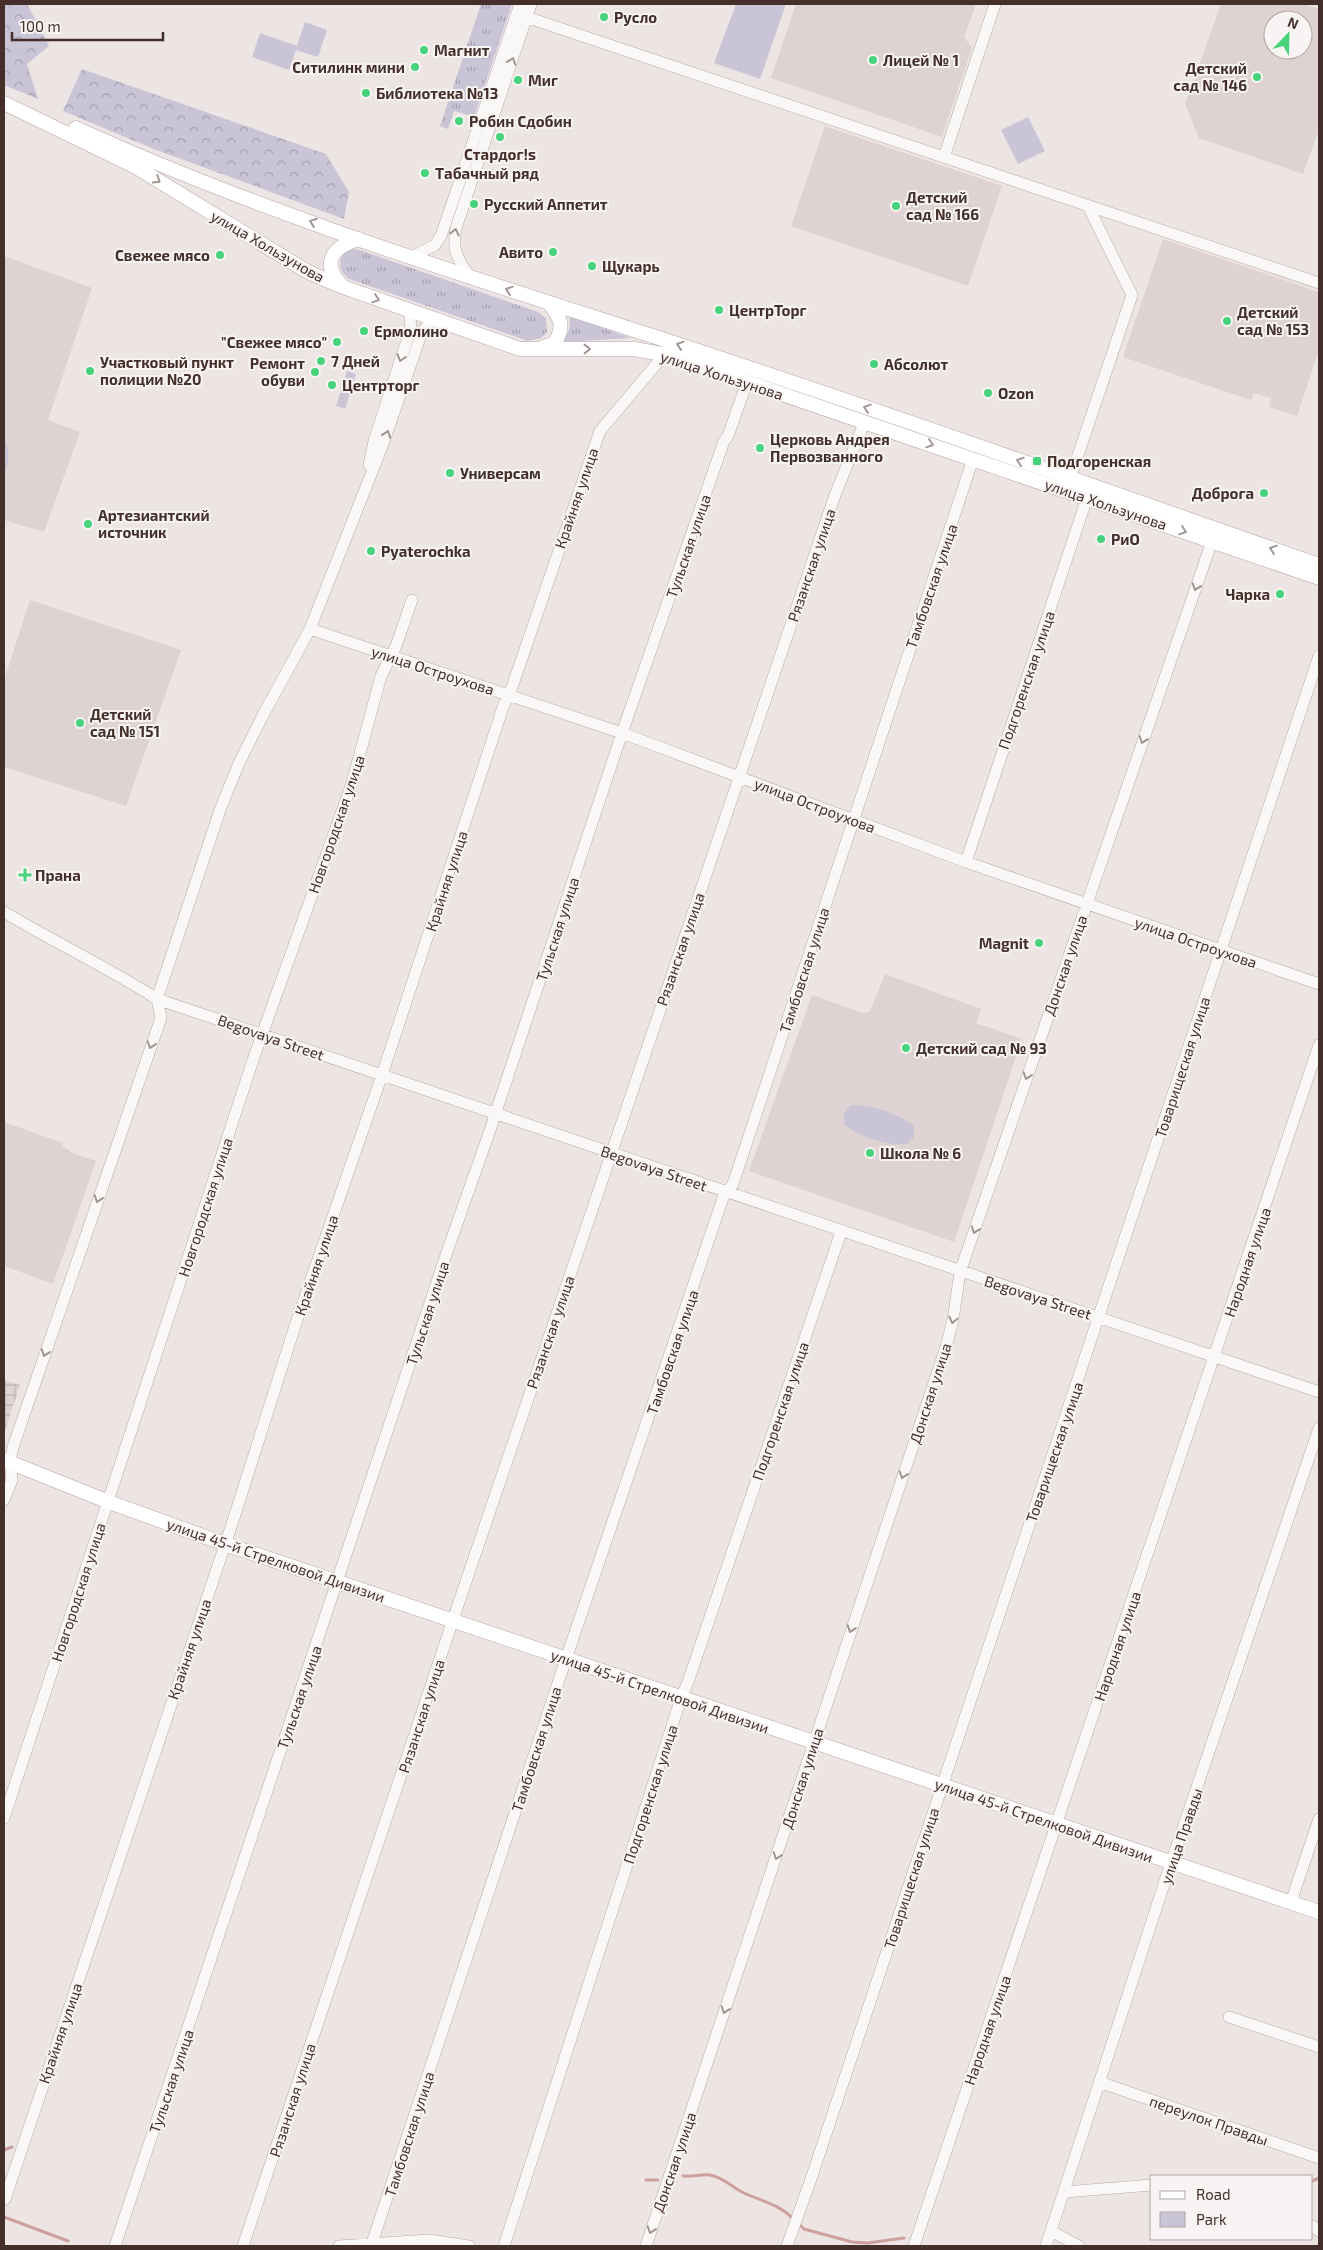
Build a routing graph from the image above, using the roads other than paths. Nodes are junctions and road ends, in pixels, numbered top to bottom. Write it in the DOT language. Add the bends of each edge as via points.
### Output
graph roads {
  1 [pos="520,4"];
  2 [pos="531,4"];
  3 [pos="995,4"];
  4 [pos="526,17"];
  5 [pos="4,92"];
  6 [pos="4,103"];
  7 [pos="944,157"];
  8 [pos="198,179"];
  9 [pos="190,200"];
  10 [pos="1088,206"];
  11 [pos="359,239"];
  12 [pos="412,257"];
  13 [pos="469,276"];
  14 [pos="1319,283"];
  15 [pos="343,287"];
  16 [pos="549,303"];
  17 [pos="410,310"];
  18 [pos="433,318"];
  19 [pos="538,349"];
  20 [pos="668,355"];
  21 [pos="747,382"];
  22 [pos="865,421"];
  23 [pos="974,459"];
  24 [pos="1070,479"];
  25 [pos="362,496"];
  26 [pos="1088,498"];
  27 [pos="1214,535"];
  28 [pos="1319,565"];
  29 [pos="1319,578"];
  30 [pos="412,600"];
  31 [pos="310,629"];
  32 [pos="1319,656"];
  33 [pos="391,657"];
  34 [pos="509,696"];
  35 [pos="622,734"];
  36 [pos="739,776"];
  37 [pos="854,821"];
  38 [pos="966,862"];
  39 [pos="1086,904"];
  40 [pos="4,912"];
  41 [pos="1221,950"];
  42 [pos="1319,984"];
  43 [pos="158,998"];
  44 [pos="262,1034"];
  45 [pos="1319,1045"];
  46 [pos="382,1075"];
  47 [pos="496,1114"];
  48 [pos="611,1153"];
  49 [pos="725,1192"];
  50 [pos="841,1232"];
  51 [pos="960,1272"];
  52 [pos="1100,1317"];
  53 [pos="1216,1357"];
  54 [pos="1319,1392"];
  55 [pos="1319,1428"];
  56 [pos="7,1461"];
  57 [pos="4,1500"];
  58 [pos="109,1502"];
  59 [pos="225,1544"];
  60 [pos="338,1582"];
  61 [pos="453,1621"];
  62 [pos="566,1659"];
  63 [pos="681,1698"];
  64 [pos="814,1743"];
  65 [pos="941,1786"];
  66 [pos="4,1818"];
  67 [pos="1319,1819"];
  68 [pos="1057,1824"];
  69 [pos="1172,1863"];
  70 [pos="1290,1902"];
  71 [pos="1319,1912"];
  72 [pos="1229,2018"];
  73 [pos="1319,2047"];
  74 [pos="1098,2082"];
  75 [pos="1319,2158"];
  76 [pos="1150,2185"];
  77 [pos="1064,2192"];
  78 [pos="5,2199"];
  79 [pos="1051,2231"];
  80 [pos="372,2245"];
  81 [pos="115,2246"];
  82 [pos="243,2246"];
  83 [pos="339,2246"];
  84 [pos="469,2246"];
  85 [pos="504,2246"];
  86 [pos="646,2246"];
  87 [pos="787,2246"];
  88 [pos="914,2246"];
  89 [pos="1046,2246"];
  90 [pos="1078,2246"];
  1 -- 12 [label="street" via="441,236 435,245"];
  2 -- 4 [label="street"];
  3 -- 7 [label="street"];
  4 -- 7 [label="street"];
  13 -- 4 [label="street, one-way" via="457,258 453,244 456,228"];
  5 -- 8 [label="main road, улица Хользунова" via="142,158"];
  6 -- 9 [label="main road, улица Хользунова, one-way" via="136,166"];
  7 -- 10 [label="street"];
  8 -- 9 [label="main road" via="188,182 186,189"];
  11 -- 8 [label="main road, улица Хользунова, one-way"];
  9 -- 15 [label="main road, улица Хользунова" via="308,272"];
  10 -- 14 [label="street"];
  10 -- 24 [label="street" via="1132,295"];
  11 -- 12 [label="main road, улица Хользунова"];
  11 -- 15 [label="main road" via="342,245 332,256 331,269"];
  12 -- 13 [label="main road, улица Хользунова"];
  16 -- 13 [label="main road, улица Хользунова, one-way"];
  15 -- 17 [label="main road, улица Хользунова, one-way"];
  16 -- 19 [label="main road" via="560,320 561,332 555,343"];
  24 -- 16 [label="main road, улица Хользунова, one-way"];
  17 -- 18 [label="main road, улица Хользунова"];
  17 -- 25 [label="street, one-way" via="411,328 374,441"];
  18 -- 19 [label="main road, улица Хользунова" via="520,349"];
  25 -- 18 [label="street, one-way" via="422,332"];
  19 -- 20 [label="main road, улица Хользунова, one-way" via="634,349"];
  20 -- 21 [label="main road, улица Хользунова"];
  20 -- 34 [label="street, Крайняя улица" via="659,361 600,430"];
  21 -- 22 [label="main road, улица Хользунова"];
  21 -- 35 [label="street, Тульская улица"];
  22 -- 23 [label="main road, улица Хользунова, one-way"];
  22 -- 36 [label="street, Рязанская улица" via="835,495"];
  23 -- 26 [label="main road, улица Хользунова"];
  23 -- 37 [label="street, Тамбовская улица"];
  24 -- 27 [label="main road, улица Хользунова"];
  25 -- 31 [label="street"];
  26 -- 27 [label="main road, улица Хользунова, one-way"];
  26 -- 38 [label="street, Подгоренская улица"];
  28 -- 27 [label="main road, улица Хользунова, one-way"];
  27 -- 29 [label="main road, улица Хользунова"];
  27 -- 39 [label="street, Донская улица, one-way"];
  30 -- 33 [label="street, Новгородская улица"];
  31 -- 33 [label="street, улица Остроухова"];
  31 -- 43 [label="street" via="262,717 224,800"];
  32 -- 41 [label="street, Товарищеская улица"];
  33 -- 34 [label="street, улица Остроухова"];
  33 -- 44 [label="street, Новгородская улица" via="381,676 352,783"];
  34 -- 35 [label="street, улица Остроухова"];
  34 -- 46 [label="street, Крайняя улица"];
  35 -- 36 [label="street, улица Остроухова"];
  35 -- 47 [label="street, Тульская улица"];
  36 -- 37 [label="street, улица Остроухова"];
  36 -- 48 [label="street, Рязанская улица"];
  37 -- 38 [label="street, улица Остроухова"];
  37 -- 49 [label="street, Тамбовская улица" via="732,1186"];
  38 -- 39 [label="street, улица Остроухова"];
  39 -- 41 [label="street, улица Остроухова"];
  39 -- 51 [label="street, Донская улица, one-way"];
  40 -- 43 [label="street, Begovaya Street"];
  41 -- 42 [label="street, улица Остроухова"];
  41 -- 52 [label="street, Товарищеская улица"];
  43 -- 44 [label="street, Begovaya Street"];
  43 -- 56 [label="street, one-way" via="161,1018"];
  44 -- 46 [label="street, Begovaya Street"];
  44 -- 58 [label="street, Новгородская улица"];
  45 -- 53 [label="street, Народная улица"];
  46 -- 47 [label="street, Begovaya Street"];
  46 -- 59 [label="street, Крайняя улица" via="296,1323"];
  47 -- 48 [label="street, Begovaya Street"];
  47 -- 60 [label="street, Тульская улица"];
  48 -- 49 [label="street, Begovaya Street"];
  48 -- 61 [label="street, Рязанская улица"];
  49 -- 50 [label="street, Begovaya Street"];
  49 -- 62 [label="street, Тамбовская улица"];
  50 -- 51 [label="street, Begovaya Street"];
  50 -- 63 [label="street, Подгоренская улица"];
  51 -- 52 [label="street, Begovaya Street"];
  51 -- 64 [label="street, Донская улица, one-way" via="946,1347"];
  52 -- 53 [label="street, Begovaya Street"];
  52 -- 65 [label="street, Товарищеская улица"];
  53 -- 54 [label="street, Begovaya Street"];
  53 -- 68 [label="street, Народная улица"];
  55 -- 69 [label="street, улица Правды"];
  56 -- 57 [label="street" via="12,1480"];
  56 -- 58 [label="main road, улица 45-й Стрелковой Дивизии"];
  58 -- 59 [label="main road, улица 45-й Стрелковой Дивизии"];
  58 -- 66 [label="street, Новгородская улица"];
  59 -- 60 [label="main road, улица 45-й Стрелковой Дивизии"];
  59 -- 78 [label="street, Крайняя улица"];
  60 -- 61 [label="main road, улица 45-й Стрелковой Дивизии"];
  60 -- 81 [label="street, Тульская улица"];
  61 -- 62 [label="main road, улица 45-й Стрелковой Дивизии"];
  61 -- 82 [label="street, Рязанская улица"];
  62 -- 63 [label="main road, улица 45-й Стрелковой Дивизии"];
  62 -- 80 [label="street, Тамбовская улица"];
  63 -- 64 [label="main road, улица 45-й Стрелковой Дивизии"];
  63 -- 85 [label="street, Подгоренская улица"];
  64 -- 65 [label="main road, улица 45-й Стрелковой Дивизии"];
  64 -- 86 [label="street, Донская улица, one-way"];
  65 -- 68 [label="main road, улица 45-й Стрелковой Дивизии"];
  65 -- 87 [label="street, Товарищеская улица"];
  67 -- 70 [label="street"];
  68 -- 69 [label="main road, улица 45-й Стрелковой Дивизии"];
  68 -- 88 [label="street, Народная улица"];
  69 -- 70 [label="main road, улица 45-й Стрелковой Дивизии"];
  69 -- 74 [label="street, улица Правды"];
  70 -- 71 [label="main road, улица 45-й Стрелковой Дивизии"];
  72 -- 73 [label="street"];
  74 -- 75 [label="street, переулок Правды"];
  74 -- 77 [label="street, улица Правды"];
  76 -- 77 [label="street"];
  77 -- 79 [label="street, улица Правды"];
  79 -- 89 [label="street, улица Правды"];
  79 -- 90 [label="street"];
  80 -- 83 [label="street"];
  80 -- 84 [label="street" via="429,2240"];
}
